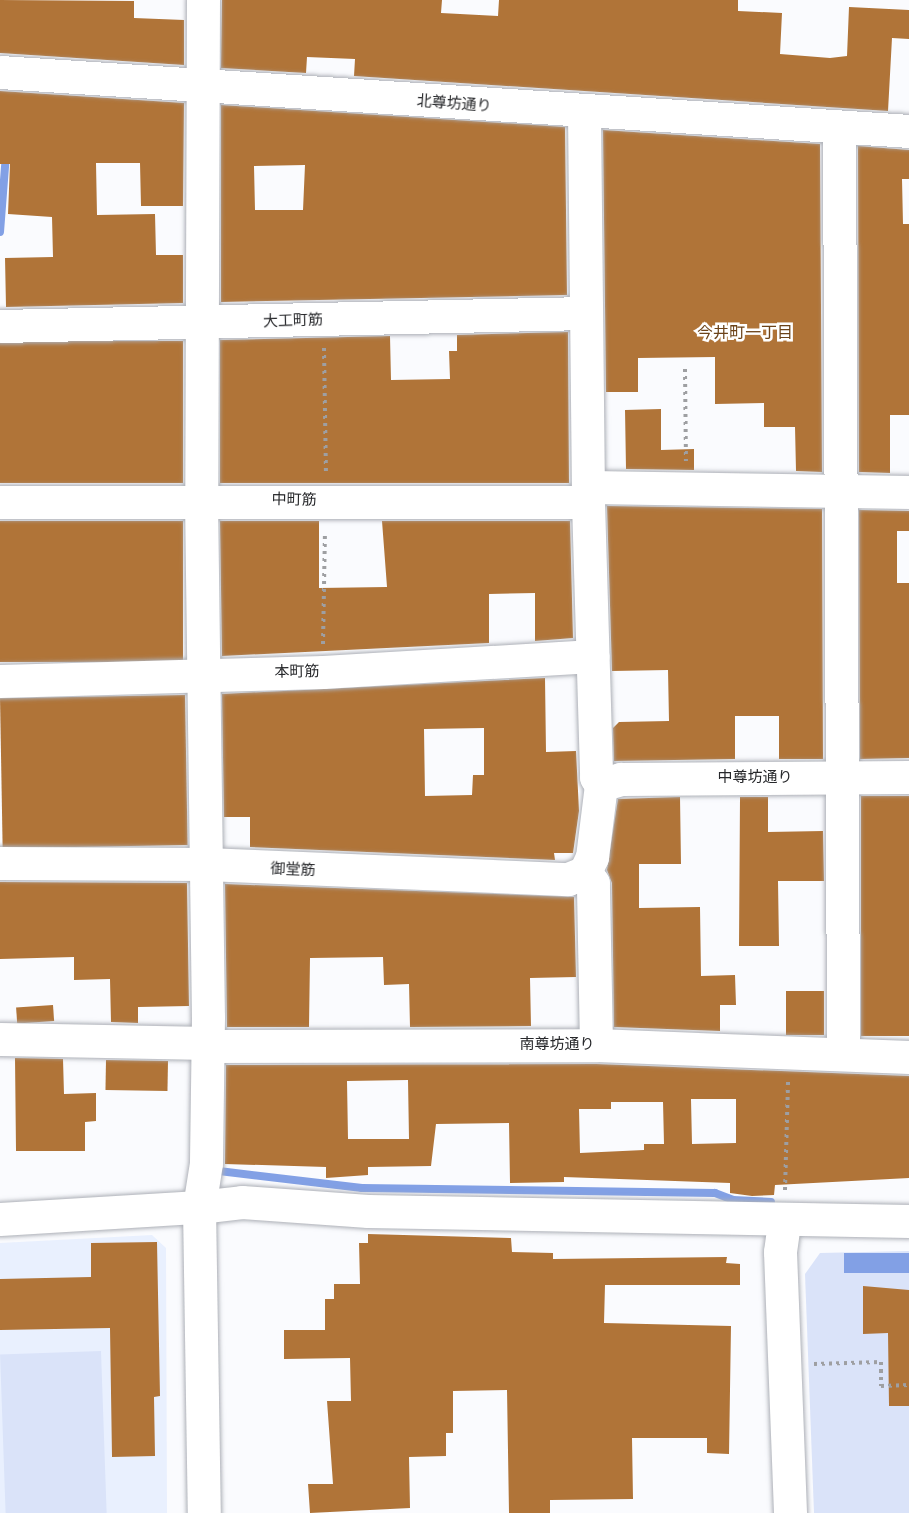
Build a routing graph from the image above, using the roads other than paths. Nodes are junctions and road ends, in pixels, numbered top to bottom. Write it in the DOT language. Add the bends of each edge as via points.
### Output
graph roads {
  1 [pos="204,0"];
  2 [pos="0,72"];
  3 [pos="202,87"];
  4 [pos="584,113"];
  5 [pos="839,128"];
  6 [pos="909,131"];
  7 [pos="586,313"];
  8 [pos="200,324"];
  9 [pos="0,326"];
  10 [pos="909,492"];
  11 [pos="839,493"];
  12 [pos="589,495"];
  13 [pos="201,499"];
  14 [pos="0,502"];
  15 [pos="593,656"];
  16 [pos="204,673"];
  17 [pos="0,681"];
  18 [pos="843,777"];
  19 [pos="909,777"];
  20 [pos="601,785"];
  21 [pos="0,863"];
  22 [pos="206,864"];
  23 [pos="585,872"];
  24 [pos="0,1039"];
  25 [pos="205,1044"];
  26 [pos="596,1045"];
  27 [pos="843,1053"];
  28 [pos="909,1057"];
  29 [pos="199,1207"];
  30 [pos="0,1219"];
  31 [pos="909,1221"];
  32 [pos="784,1223"];
  33 [pos="204,1513"];
  34 [pos="790,1513"];
  1 -- 3 [label="street"];
  2 -- 3 [label="street, 北尊坊通り"];
  3 -- 4 [label="street, 北尊坊通り"];
  3 -- 8 [label="street"];
  4 -- 5 [label="street, 北尊坊通り"];
  4 -- 7 [label="street"];
  5 -- 6 [label="street, 北尊坊通り"];
  5 -- 11 [label="street"];
  7 -- 8 [label="street, 大工町筋"];
  7 -- 12 [label="street"];
  8 -- 9 [label="street, 大工町筋"];
  8 -- 13 [label="street"];
  10 -- 11 [label="street, 中町筋"];
  11 -- 12 [label="street, 中町筋" via="687,486"];
  11 -- 18 [label="street"];
  12 -- 13 [label="street, 中町筋" via="326,501"];
  12 -- 15 [label="street"];
  13 -- 14 [label="street, 中町筋"];
  13 -- 16 [label="street"];
  15 -- 16 [label="street, 本町筋" via="323,672"];
  15 -- 20 [label="street" via="596,777"];
  16 -- 17 [label="street, 本町筋"];
  16 -- 22 [label="street"];
  18 -- 19 [label="street, 中尊坊通り"];
  18 -- 20 [label="street, 中尊坊通り" via="621,778"];
  18 -- 27 [label="street"];
  20 -- 23 [label="street" via="592,857"];
  21 -- 22 [label="street, 御堂筋"];
  22 -- 23 [label="street, 御堂筋" via="568,879"];
  22 -- 25 [label="street"];
  23 -- 26 [label="street" via="593,883"];
  24 -- 25 [label="street, 南尊坊通り"];
  25 -- 26 [label="street, 南尊坊通り"];
  25 -- 29 [label="street" via="206,1162"];
  26 -- 27 [label="street, 南尊坊通り"];
  27 -- 28 [label="street, 南尊坊通り"];
  29 -- 30 [label="street"];
  29 -- 32 [label="street" via="242,1202 368,1211 686,1214"];
  29 -- 33 [label="street"];
  31 -- 32 [label="street"];
  32 -- 34 [label="street" via="780,1252"];
}
